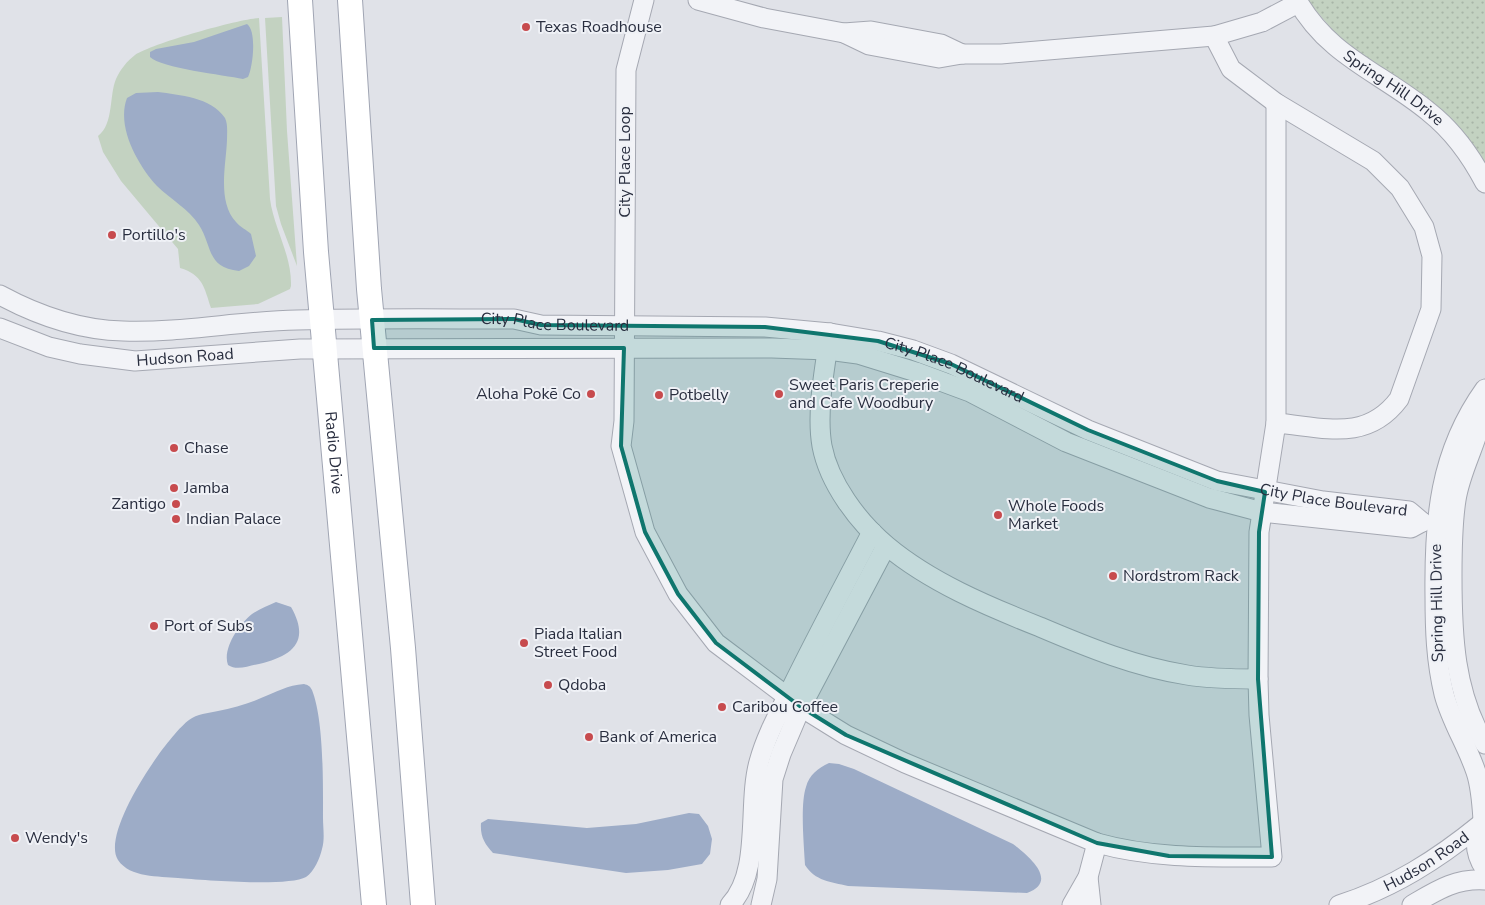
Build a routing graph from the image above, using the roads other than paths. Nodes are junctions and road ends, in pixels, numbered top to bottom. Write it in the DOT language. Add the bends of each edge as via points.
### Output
graph roads {
  1 [pos="300,0"];
  2 [pos="350,0"];
  3 [pos="644,0"];
  4 [pos="698,0"];
  5 [pos="1298,2"];
  6 [pos="1214,36"];
  7 [pos="1276,103"];
  8 [pos="1485,183"];
  9 [pos="0,295"];
  10 [pos="322,320"];
  11 [pos="372,320"];
  12 [pos="624,326"];
  13 [pos="0,328"];
  14 [pos="829,341"];
  15 [pos="374,348"];
  16 [pos="624,348"];
  17 [pos="325,349"];
  18 [pos="1485,390"];
  19 [pos="1276,422"];
  20 [pos="1266,492"];
  21 [pos="1262,512"];
  22 [pos="1437,523"];
  23 [pos="872,532"];
  24 [pos="886,546"];
  25 [pos="1258,679"];
  26 [pos="794,702"];
  27 [pos="1485,744"];
  28 [pos="1483,821"];
  29 [pos="1096,843"];
  30 [pos="1485,869"];
  31 [pos="1088,877"];
  32 [pos="1485,880"];
  33 [pos="374,905"];
  34 [pos="423,905"];
  35 [pos="730,905"];
  36 [pos="761,905"];
  37 [pos="1072,905"];
  38 [pos="1091,905"];
  39 [pos="1338,905"];
  40 [pos="1412,905"];
  1 -- 10 [label="main road, Radio Drive"];
  2 -- 11 [label="main road"];
  3 -- 12 [label="street, City Place Loop" via="626,70"];
  4 -- 6 [label="street" via="764,18 844,33 871,31 941,44 962,54 1001,54"];
  5 -- 6 [label="street" via="1262,22"];
  5 -- 8 [label="street, Spring Hill Drive" via="1338,49 1415,101 1444,125 1467,153"];
  6 -- 7 [label="street" via="1231,69"];
  7 -- 19 [label="street"];
  7 -- 19 [label="street" via="1373,160 1400,188 1424,227 1432,256 1433,283 1431,309 1419,346 1399,399 1390,411 1374,422 1350,430"];
  9 -- 10 [label="street, Hudson Road" via="59,320 121,331"];
  10 -- 11 [label="street, Hudson Road"];
  10 -- 17 [label="main road, Radio Drive"];
  11 -- 12 [label="street, City Place Boulevard" via="514,319 541,324"];
  11 -- 15 [label="main road"];
  12 -- 14 [label="street, City Place Boulevard" via="765,327"];
  12 -- 16 [label="street, City Place Loop"];
  13 -- 17 [label="street, Hudson Road" via="57,349 134,361"];
  14 -- 16 [label="street, City Place Boulevard"];
  14 -- 20 [label="street, City Place Boulevard" via="878,341 932,357 1088,430 1217,480"];
  14 -- 21 [label="street, City Place Boulevard" via="970,392 1066,442 1209,498"];
  14 -- 23 [label="street" via="821,418 822,446 839,490"];
  15 -- 16 [label="street, City Place Boulevard"];
  15 -- 17 [label="street, Hudson Road"];
  15 -- 34 [label="main road" via="403,648"];
  16 -- 26 [label="street, City Place Loop" via="622,446 645,532 678,594 716,643"];
  17 -- 33 [label="main road, Radio Drive"];
  18 -- 22 [label="street, Spring Hill Drive" via="1482,416 1456,499"];
  19 -- 20 [label="street"];
  20 -- 21 [label="street"];
  20 -- 22 [label="street, City Place Boulevard" via="1409,511"];
  21 -- 22 [label="street, City Place Boulevard" via="1411,528"];
  21 -- 25 [label="street" via="1259,532"];
  22 -- 27 [label="street, Spring Hill Drive" via="1452,591 1454,655 1465,702"];
  22 -- 28 [label="street, Spring Hill Drive" via="1435,617 1438,666 1450,711 1476,772"];
  23 -- 24 [label="street"];
  23 -- 26 [label="street"];
  24 -- 25 [label="street" via="908,562 981,602 1097,650 1188,676"];
  24 -- 26 [label="street"];
  25 -- 29 [label="street, City Place Loop" via="1272,857 1169,856"];
  26 -- 29 [label="street, City Place Loop" via="873,749"];
  26 -- 35 [label="street" via="766,739 758,763 752,794 748,868 740,891"];
  26 -- 36 [label="street" via="773,779 767,879"];
  28 -- 30 [label="street, Spring Hill Drive" via="1476,843"];
  28 -- 39 [label="street, Hudson Road" via="1452,848 1417,870 1370,894"];
  29 -- 31 [label="street"];
  31 -- 37 [label="street"];
  31 -- 38 [label="street"];
  32 -- 40 [label="street, Hudson Road" via="1452,883"];
}
